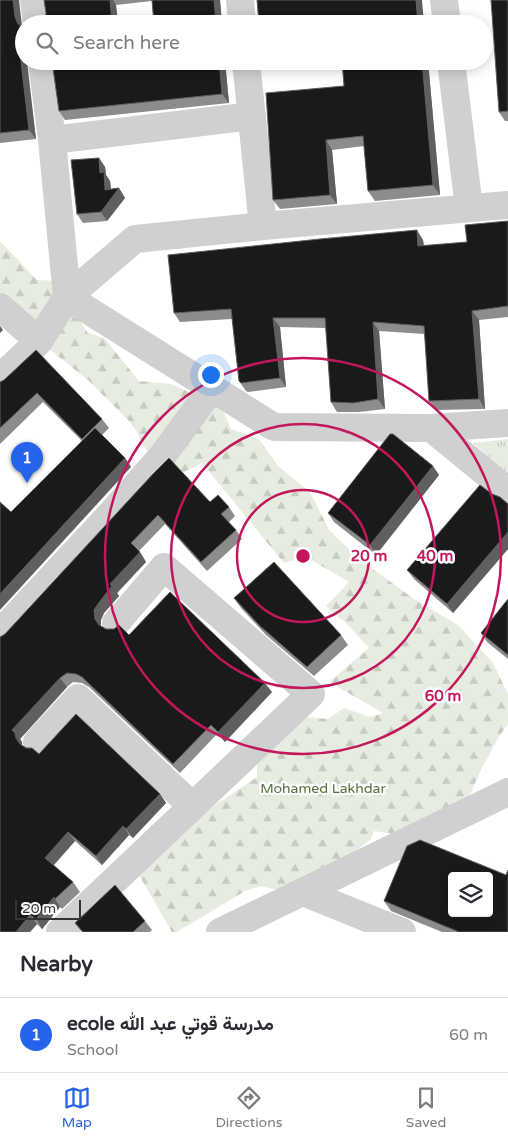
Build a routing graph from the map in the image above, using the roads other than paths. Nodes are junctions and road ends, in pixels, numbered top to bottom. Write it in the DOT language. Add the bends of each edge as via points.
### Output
graph roads {
  1 [pos="34,0"];
  2 [pos="240,0"];
  3 [pos="444,0"];
  4 [pos="36,15"];
  5 [pos="241,15"];
  6 [pos="446,15"];
  7 [pos="43,70"];
  8 [pos="247,70"];
  9 [pos="453,70"];
  10 [pos="252,116"];
  11 [pos="52,140"];
  12 [pos="508,205"];
  13 [pos="469,208"];
  14 [pos="263,226"];
  15 [pos="67,297"];
  16 [pos="0,307"];
  17 [pos="39,342"];
  18 [pos="0,378"];
  19 [pos="212,388"];
  20 [pos="508,423"];
  21 [pos="431,428"];
  22 [pos="508,491"];
  23 [pos="116,623"];
  24 [pos="0,633"];
  25 [pos="36,742"];
  26 [pos="508,792"];
  27 [pos="192,806"];
  28 [pos="303,892"];
  29 [pos="60,932"];
  30 [pos="220,932"];
  31 [pos="402,932"];
  1 -- 4 [label="street"];
  2 -- 5 [label="street"];
  3 -- 6 [label="street"];
  7 -- 11 [label="street"];
  8 -- 10 [label="street"];
  9 -- 13 [label="street"];
  10 -- 11 [label="street"];
  10 -- 14 [label="street"];
  11 -- 15 [label="street"];
  12 -- 13 [label="street"];
  13 -- 14 [label="street"];
  14 -- 15 [label="street" via="135,239"];
  15 -- 17 [label="street"];
  15 -- 19 [label="street"];
  16 -- 17 [label="street"];
  17 -- 18 [label="street"];
  19 -- 21 [label="street" via="274,427"];
  19 -- 24 [label="street" via="163,455"];
  20 -- 21 [label="street"];
  21 -- 22 [label="street"];
  23 -- 27 [label="street" via="164,567 311,694"];
  25 -- 27 [label="street" via="78,698"];
  26 -- 28 [label="street"];
  27 -- 29 [label="street"];
  28 -- 30 [label="street"];
  28 -- 31 [label="street"];
}
